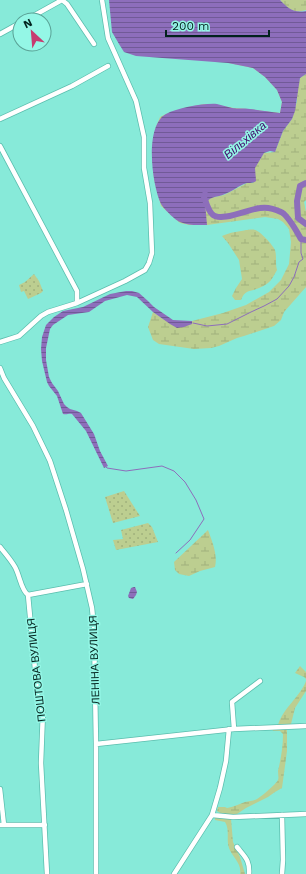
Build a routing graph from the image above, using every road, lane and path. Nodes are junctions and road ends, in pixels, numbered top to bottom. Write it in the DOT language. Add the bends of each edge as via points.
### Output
graph roads {
  1 [pos="102,0"];
  2 [pos="40,12"];
  3 [pos="12,27"];
  4 [pos="0,34"];
  5 [pos="94,44"];
  6 [pos="108,66"];
  7 [pos="0,118"];
  8 [pos="0,146"];
  9 [pos="77,303"];
  10 [pos="0,342"];
  11 [pos="0,368"];
  12 [pos="0,547"];
  13 [pos="87,584"];
  14 [pos="28,595"];
  15 [pos="260,680"];
  16 [pos="306,726"];
  17 [pos="231,729"];
  18 [pos="96,744"];
  19 [pos="0,789"];
  20 [pos="306,814"];
  21 [pos="212,815"];
  22 [pos="282,815"];
  23 [pos="2,825"];
  24 [pos="45,825"];
  25 [pos="237,847"];
  26 [pos="47,874"];
  27 [pos="96,874"];
  28 [pos="174,874"];
  29 [pos="250,874"];
  30 [pos="282,874"];
  1 -- 9 [label="street" via="108,38 136,101 144,136 144,168 150,203 152,253 145,270"];
  2 -- 5 [label="street" via="62,0"];
  3 -- 4 [label="street"];
  6 -- 7 [label="street" via="72,86"];
  8 -- 9 [label="street" via="77,291"];
  9 -- 10 [label="street" via="48,312 20,336"];
  11 -- 13 [label="street, ЛЕНІНА ВУЛИЦЯ" via="50,461"];
  12 -- 14 [label="street, ПОШТОВА ВУЛИЦЯ" via="15,567 24,592"];
  13 -- 14 [label="street"];
  13 -- 18 [label="street, ЛЕНІНА ВУЛИЦЯ" via="94,628"];
  14 -- 24 [label="street, ПОШТОВА ВУЛИЦЯ" via="38,701 43,711 41,763"];
  15 -- 17 [label="street" via="232,702"];
  16 -- 17 [label="street"];
  17 -- 18 [label="street"];
  17 -- 21 [label="street" via="226,761"];
  18 -- 27 [label="street, ЛЕНІНА ВУЛИЦЯ"];
  19 -- 23 [label="street"];
  20 -- 22 [label="street"];
  21 -- 22 [label="street"];
  21 -- 28 [label="street"];
  22 -- 30 [label="street"];
  23 -- 24 [label="street"];
  24 -- 26 [label="street, ПОШТОВА ВУЛИЦЯ"];
  25 -- 29 [label="street" via="248,858"];
}
